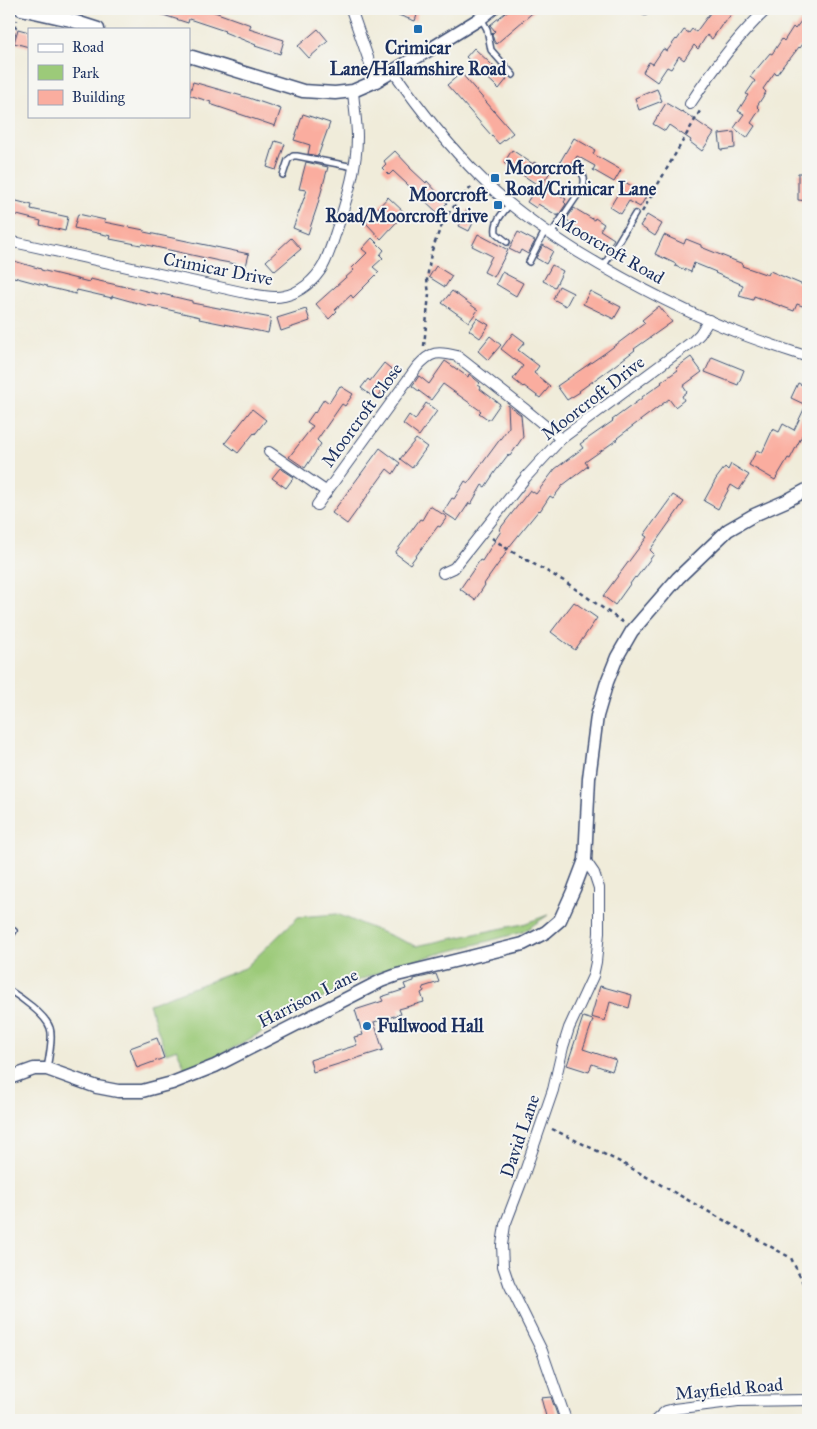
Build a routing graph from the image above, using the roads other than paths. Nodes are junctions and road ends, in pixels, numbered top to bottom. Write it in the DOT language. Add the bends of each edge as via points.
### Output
graph roads {
  1 [pos="351,9"];
  2 [pos="492,9"];
  3 [pos="767,9"];
  4 [pos="19,13"];
  5 [pos="481,18"];
  6 [pos="95,28"];
  7 [pos="190,56"];
  8 [pos="393,71"];
  9 [pos="513,75"];
  10 [pos="376,81"];
  11 [pos="353,91"];
  12 [pos="690,104"];
  13 [pos="354,167"];
  14 [pos="580,171"];
  15 [pos="283,175"];
  16 [pos="510,204"];
  17 [pos="638,214"];
  18 [pos="548,233"];
  19 [pos="9,241"];
  20 [pos="507,242"];
  21 [pos="529,262"];
  22 [pos="603,267"];
  23 [pos="709,320"];
  24 [pos="808,357"];
  25 [pos="561,439"];
  26 [pos="269,452"];
  27 [pos="808,489"];
  28 [pos="327,492"];
  29 [pos="317,505"];
  30 [pos="443,573"];
  31 [pos="585,860"];
  32 [pos="14,931"];
  33 [pos="9,938"];
  34 [pos="9,990"];
  35 [pos="47,1069"];
  36 [pos="9,1078"];
  37 [pos="808,1400"];
  38 [pos="566,1420"];
  39 [pos="656,1420"];
  1 -- 10 [label="street"];
  2 -- 5 [label="street"];
  3 -- 12 [label="street" via="732,45"];
  4 -- 6 [label="street" via="70,20"];
  5 -- 8 [label="street"];
  5 -- 9 [label="lane" via="491,50"];
  7 -- 11 [label="street" via="303,91"];
  8 -- 10 [label="street"];
  8 -- 16 [label="street, Moorcroft Road" via="451,146"];
  10 -- 11 [label="street"];
  11 -- 13 [label="street, Crimicar Drive" via="357,137"];
  13 -- 15 [label="lane" via="292,156"];
  13 -- 19 [label="street, Crimicar Drive" via="333,241 322,267 312,281 283,297 246,293"];
  14 -- 18 [label="lane" via="585,180 583,187"];
  16 -- 18 [label="street, Moorcroft Road"];
  16 -- 20 [label="lane" via="495,228"];
  17 -- 22 [label="lane"];
  18 -- 21 [label="lane"];
  18 -- 22 [label="street, Moorcroft Road"];
  22 -- 23 [label="street, Moorcroft Road"];
  23 -- 24 [label="street, Moorcroft Road"];
  23 -- 25 [label="street, Moorcroft Drive" via="693,341"];
  25 -- 28 [label="street, Moorcroft Close" via="457,356 434,352 425,358"];
  25 -- 30 [label="street, Moorcroft Drive" via="454,568"];
  26 -- 28 [label="street, Moorcroft Close"];
  27 -- 31 [label="street, Harrison Lane" via="728,530 678,578 632,631 617,656 596,716 588,778"];
  28 -- 29 [label="street, Moorcroft Close"];
  31 -- 35 [label="street, Harrison Lane" via="560,920 546,932 523,944 381,981 215,1066 172,1083 142,1091 118,1091"];
  31 -- 38 [label="street, David Lane" via="599,888 596,962 569,1028 553,1090 505,1225 502,1245 503,1266 509,1284 542,1351"];
  32 -- 33 [label="lane"];
  34 -- 35 [label="lane" via="22,998 50,1028"];
  35 -- 36 [label="street, Harrison Lane" via="34,1069"];
  37 -- 39 [label="street, Mayfield Road" via="738,1401 674,1409"];
}
